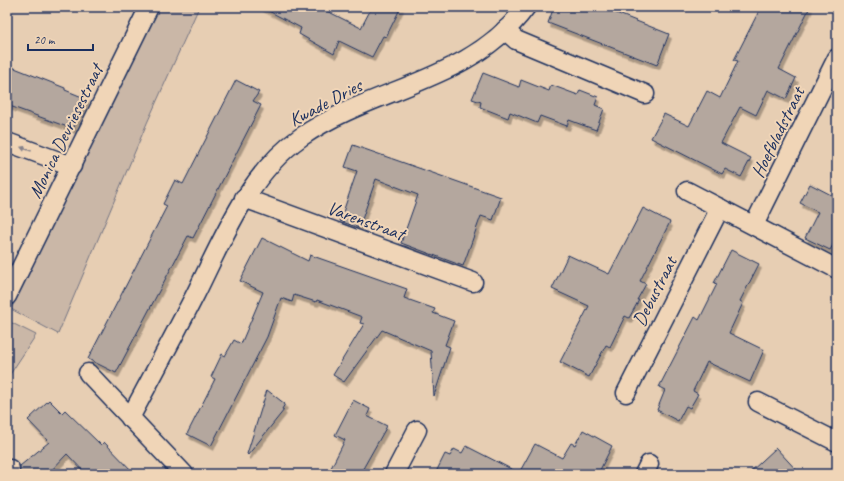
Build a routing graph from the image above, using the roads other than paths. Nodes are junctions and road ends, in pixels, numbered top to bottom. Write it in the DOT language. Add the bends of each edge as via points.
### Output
graph roads {
  1 [pos="149,7"];
  2 [pos="526,7"];
  3 [pos="505,30"];
  4 [pos="837,58"];
  5 [pos="646,94"];
  6 [pos="7,142"];
  7 [pos="72,166"];
  8 [pos="687,191"];
  9 [pos="244,198"];
  10 [pos="720,208"];
  11 [pos="754,225"];
  12 [pos="837,269"];
  13 [pos="473,282"];
  14 [pos="7,296"];
  15 [pos="88,373"];
  16 [pos="626,393"];
  17 [pos="758,402"];
  18 [pos="130,418"];
  19 [pos="417,430"];
  20 [pos="837,442"];
  21 [pos="184,474"];
  22 [pos="394,474"];
  1 -- 7 [label="street, Monica Devriesestraat"];
  2 -- 3 [label="street, Kwade Dries"];
  3 -- 5 [label="street" via="516,40"];
  3 -- 9 [label="street, Kwade Dries" via="461,64 356,107 305,134 270,165"];
  4 -- 11 [label="street, Hoefbladstraat"];
  7 -- 6 [label="street, one-way"];
  7 -- 14 [label="street, Monica Devriesestraat"];
  8 -- 10 [label="street"];
  9 -- 13 [label="street, Varenstraat"];
  9 -- 18 [label="street, Kwade Dries"];
  10 -- 11 [label="street"];
  10 -- 16 [label="street, Debustraat"];
  11 -- 12 [label="street"];
  15 -- 18 [label="street"];
  17 -- 20 [label="street"];
  18 -- 21 [label="street"];
  19 -- 22 [label="street"];
}
